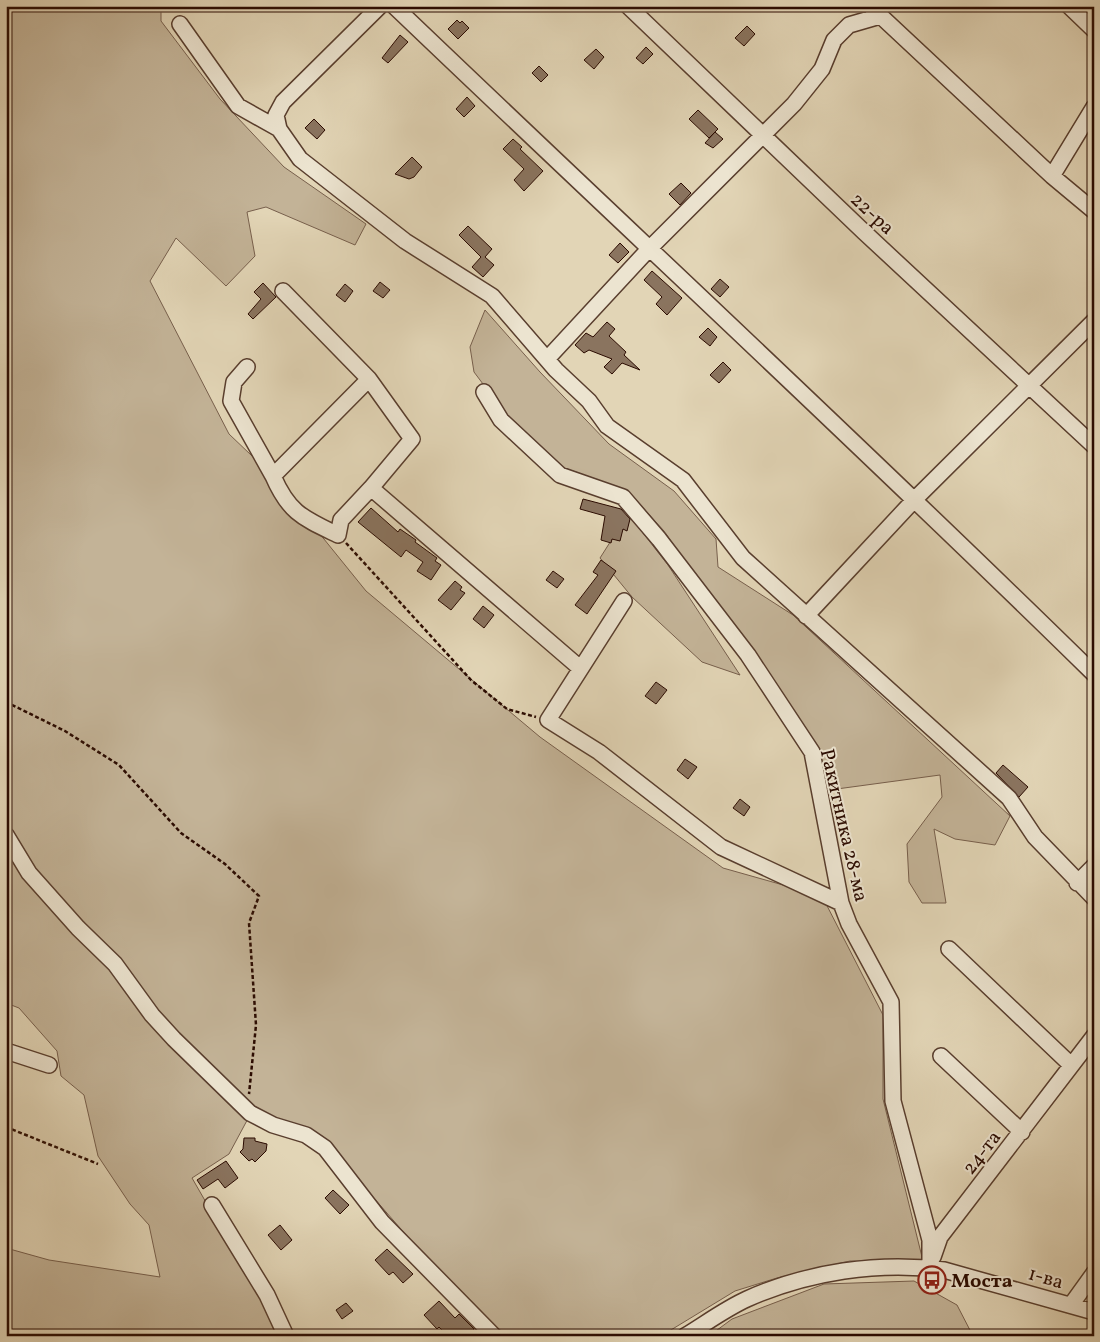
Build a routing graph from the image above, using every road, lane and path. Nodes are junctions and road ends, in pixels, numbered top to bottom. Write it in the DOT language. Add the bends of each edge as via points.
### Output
graph roads {
  1 [pos="380,6"];
  2 [pos="394,6"];
  3 [pos="628,6"];
  4 [pos="1070,6"];
  5 [pos="875,11"];
  6 [pos="180,24"];
  7 [pos="1094,30"];
  8 [pos="1094,108"];
  9 [pos="279,129"];
  10 [pos="763,135"];
  11 [pos="1052,176"];
  12 [pos="1094,211"];
  13 [pos="649,249"];
  14 [pos="283,291"];
  15 [pos="1094,321"];
  16 [pos="548,358"];
  17 [pos="247,367"];
  18 [pos="369,379"];
  19 [pos="1029,385"];
  20 [pos="484,392"];
  21 [pos="1094,446"];
  22 [pos="273,476"];
  23 [pos="371,488"];
  24 [pos="915,499"];
  25 [pos="338,535"];
  26 [pos="624,601"];
  27 [pos="806,616"];
  28 [pos="580,668"];
  29 [pos="1094,674"];
  30 [pos="6,702"];
  31 [pos="548,720"];
  32 [pos="6,835"];
  33 [pos="1094,866"];
  34 [pos="1077,882"];
  35 [pos="1094,898"];
  36 [pos="841,903"];
  37 [pos="949,948"];
  38 [pos="1094,1036"];
  39 [pos="6,1052"];
  40 [pos="941,1056"];
  41 [pos="1070,1064"];
  42 [pos="49,1065"];
  43 [pos="250,1113"];
  44 [pos="6,1127"];
  45 [pos="1022,1132"];
  46 [pos="98,1164"];
  47 [pos="212,1205"];
  48 [pos="930,1268"];
  49 [pos="1094,1273"];
  50 [pos="1071,1305"];
  51 [pos="1094,1312"];
  52 [pos="286,1336"];
  53 [pos="494,1336"];
  54 [pos="684,1336"];
  1 -- 9 [label="street" via="283,102 276,115"];
  2 -- 13 [label="street"];
  3 -- 10 [label="street, 22-ра"];
  4 -- 7 [label="street"];
  5 -- 10 [label="street" via="848,25 834,40 822,69"];
  5 -- 11 [label="street"];
  6 -- 9 [label="street" via="238,106"];
  8 -- 11 [label="street"];
  9 -- 16 [label="street" via="300,159 406,241 492,296"];
  10 -- 13 [label="street"];
  10 -- 19 [label="street, 22-ра"];
  11 -- 12 [label="street"];
  13 -- 16 [label="street"];
  13 -- 24 [label="street"];
  14 -- 18 [label="street"];
  15 -- 19 [label="street"];
  16 -- 27 [label="street" via="589,401 607,426 683,480 743,558"];
  17 -- 22 [label="street" via="234,382 231,400"];
  18 -- 22 [label="street"];
  18 -- 23 [label="street" via="412,439"];
  19 -- 21 [label="street, 22-ра"];
  19 -- 24 [label="street"];
  20 -- 36 [label="street, Ракитника 28-ма" via="501,420 560,475 623,497 748,655 812,752"];
  22 -- 25 [label="street" via="282,496 301,517"];
  23 -- 25 [label="street" via="341,520"];
  23 -- 28 [label="street"];
  24 -- 27 [label="street"];
  24 -- 29 [label="street"];
  25 -- 31 [label="path" via="472,680 507,709"];
  26 -- 28 [label="street"];
  27 -- 34 [label="street" via="1009,798 1035,837"];
  28 -- 31 [label="street"];
  30 -- 43 [label="path" via="65,730 119,765 180,833 225,864 259,896 249,923 256,1025 249,1087"];
  31 -- 36 [label="street" via="599,752 721,847"];
  32 -- 43 [label="street" via="29,873 115,964 152,1015"];
  33 -- 34 [label="street"];
  34 -- 35 [label="street"];
  36 -- 48 [label="street, Ракитника 28-ма" via="891,1002 893,1101 930,1240"];
  37 -- 41 [label="street"];
  38 -- 41 [label="street, 24-та"];
  39 -- 42 [label="street"];
  40 -- 45 [label="street"];
  41 -- 45 [label="street, 24-та"];
  43 -- 53 [label="street" via="316,1140 382,1222"];
  44 -- 46 [label="path"];
  45 -- 48 [label="street, 24-та" via="940,1237"];
  47 -- 52 [label="street" via="266,1295"];
  48 -- 50 [label="street, 1-ва" via="975,1277"];
  48 -- 54 [label="street, 1-ва" via="870,1268 806,1279 747,1299"];
  49 -- 50 [label="street"];
  50 -- 51 [label="street, 1-ва"];
}
